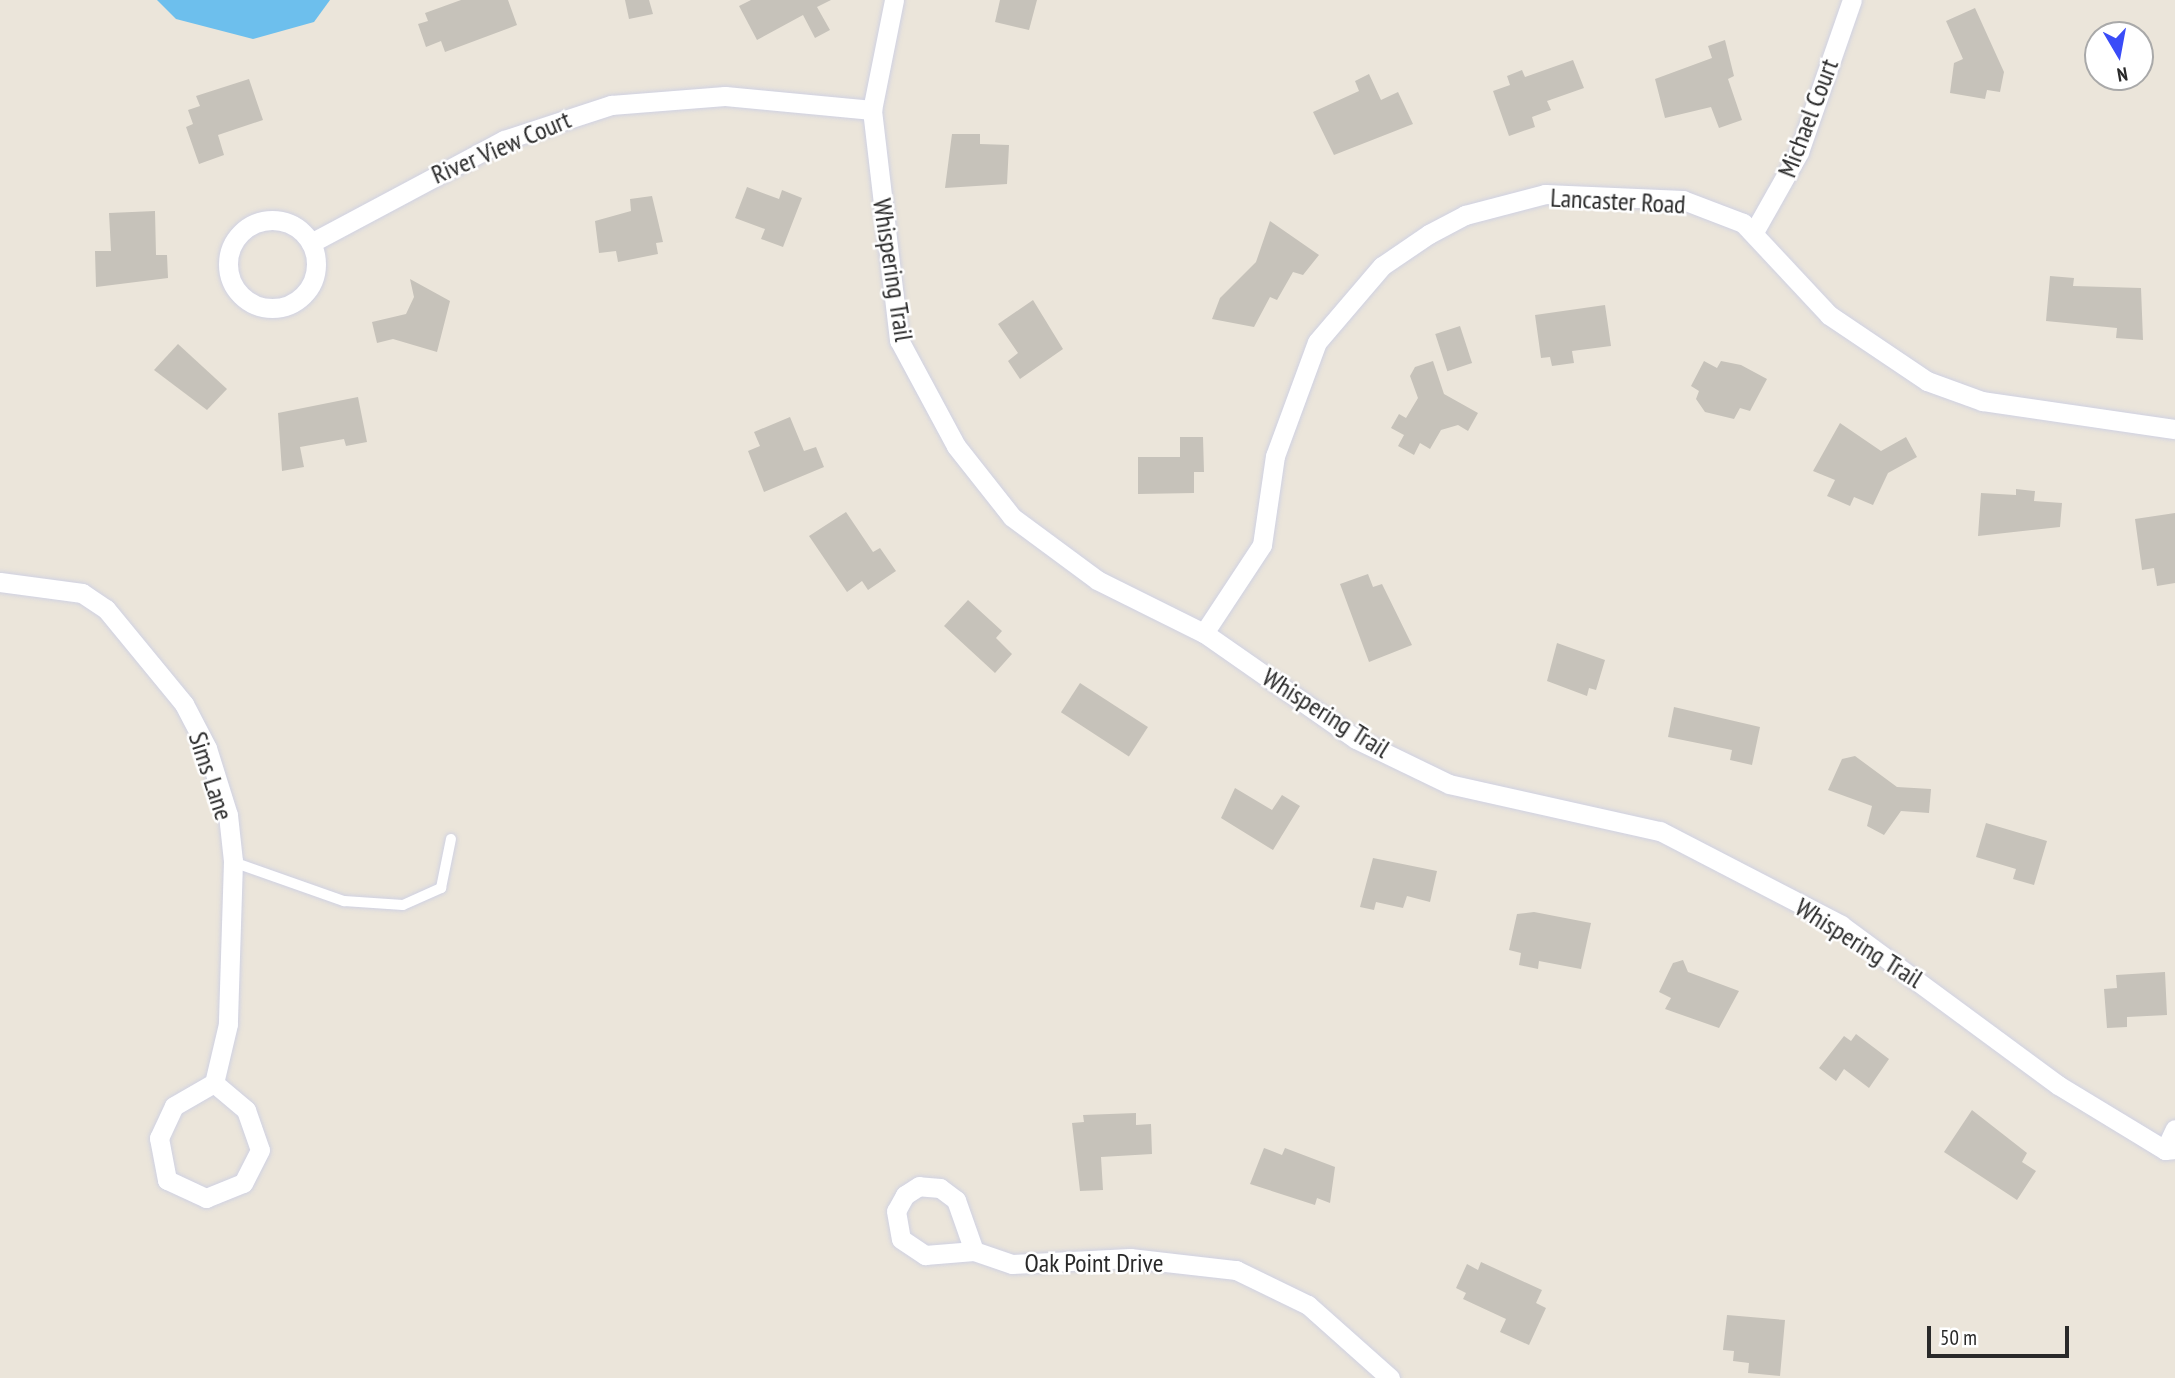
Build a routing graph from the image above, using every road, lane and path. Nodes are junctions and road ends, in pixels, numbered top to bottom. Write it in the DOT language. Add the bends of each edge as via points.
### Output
graph roads {
  1 [pos="894,0"];
  2 [pos="1852,0"];
  3 [pos="872,110"];
  4 [pos="1754,232"];
  5 [pos="311,243"];
  6 [pos="2175,429"];
  7 [pos="0,582"];
  8 [pos="1204,632"];
  9 [pos="451,839"];
  10 [pos="233,862"];
  11 [pos="214,1083"];
  12 [pos="2175,1129"];
  13 [pos="2170,1150"];
  14 [pos="974,1251"];
  15 [pos="1390,1378"];
  1 -- 3 [label="street, Whispering Trail"];
  2 -- 4 [label="street, Michael Court" via="1799,152"];
  3 -- 5 [label="street, River View Court" via="725,96 611,105 504,140"];
  3 -- 8 [label="street, Whispering Trail" via="899,340 957,446 1012,517 1097,580"];
  4 -- 6 [label="street, Lancaster Road" via="1829,315 1927,382 1982,401"];
  4 -- 8 [label="street, Lancaster Road" via="1683,200 1545,194 1465,215 1382,266 1317,342 1275,456 1262,545"];
  5 -- 5 [label="street" via="312,283 292,303 265,308 232,284 228,254 234,240 258,221 288,222"];
  7 -- 10 [label="street, Sims Lane" via="82,593 106,609 151,660 207,748 228,816"];
  8 -- 13 [label="street, Whispering Trail" via="1356,738 1449,784 1660,831 1841,925 2058,1085"];
  9 -- 10 [label="lane" via="441,888 403,905 344,901"];
  10 -- 11 [label="street, Sims Lane" via="228,1024"];
  11 -- 11 [label="street" via="174,1105 159,1138 167,1180 206,1198 243,1183 260,1150 246,1110"];
  12 -- 13 [label="street"];
  14 -- 15 [label="street, Oak Point Drive" via="1012,1264 1130,1258 1236,1269 1308,1305"];
}
